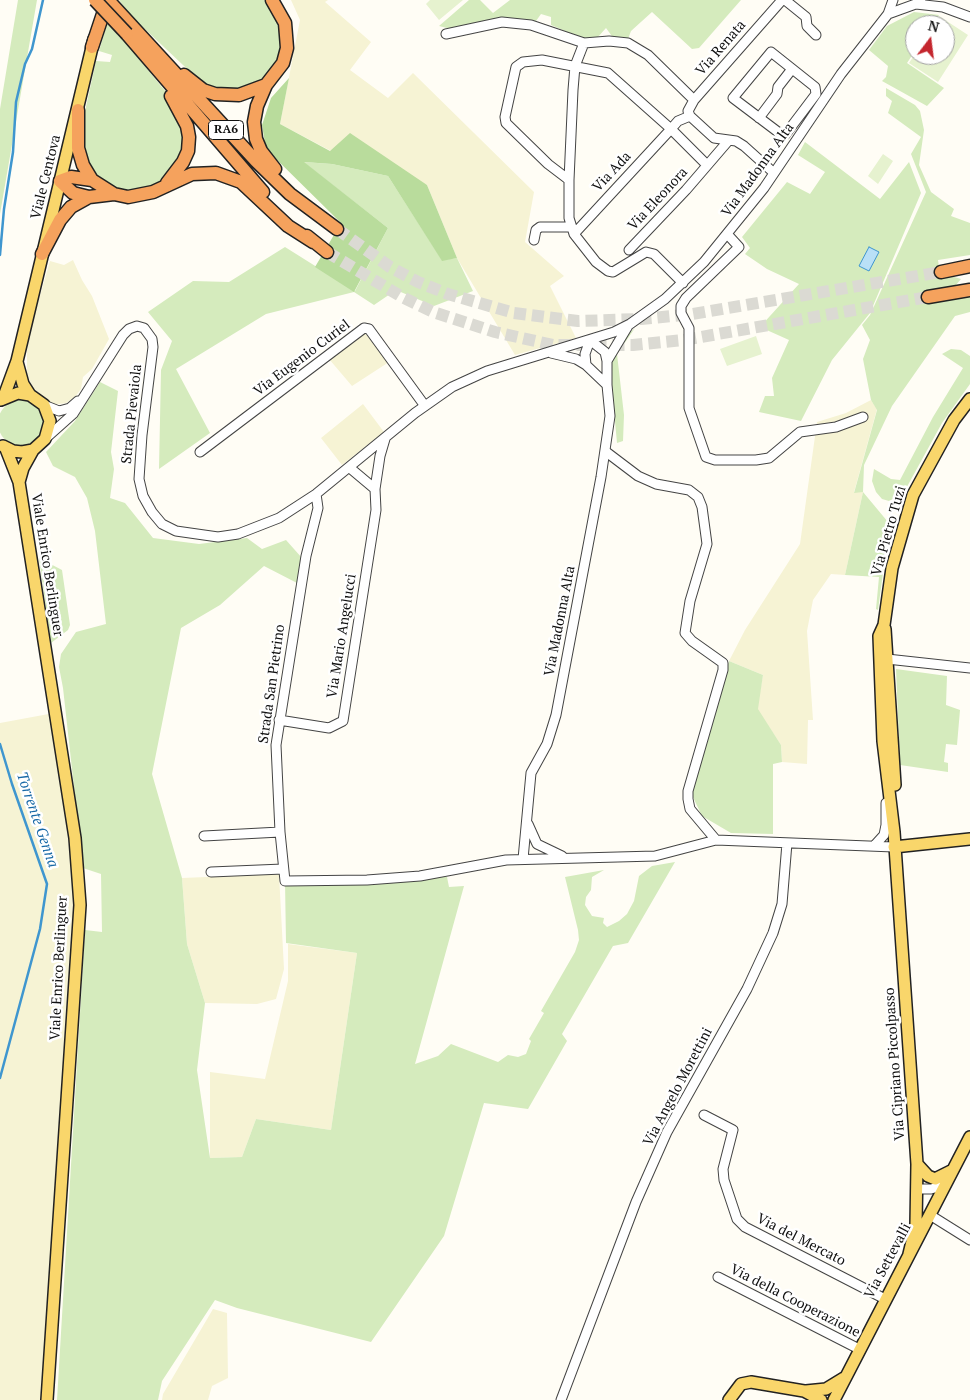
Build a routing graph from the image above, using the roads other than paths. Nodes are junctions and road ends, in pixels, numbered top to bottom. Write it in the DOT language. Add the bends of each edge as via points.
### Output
graph roads {
  1 [pos="95,0"];
  2 [pos="101,0"];
  3 [pos="107,0"];
  4 [pos="272,0"];
  5 [pos="784,0"];
  6 [pos="894,0"];
  7 [pos="934,0"];
  8 [pos="915,4"];
  9 [pos="943,7"];
  10 [pos="888,14"];
  11 [pos="970,17"];
  12 [pos="131,34"];
  13 [pos="446,34"];
  14 [pos="816,35"];
  15 [pos="584,43"];
  16 [pos="92,47"];
  17 [pos="575,66"];
  18 [pos="792,69"];
  19 [pos="266,85"];
  20 [pos="694,100"];
  21 [pos="78,110"];
  22 [pos="690,116"];
  23 [pos="799,117"];
  24 [pos="759,118"];
  25 [pos="808,125"];
  26 [pos="670,129"];
  27 [pos="729,140"];
  28 [pos="707,166"];
  29 [pos="774,173"];
  30 [pos="92,180"];
  31 [pos="569,180"];
  32 [pos="60,181"];
  33 [pos="164,186"];
  34 [pos="114,194"];
  35 [pos="89,197"];
  36 [pos="573,230"];
  37 [pos="728,235"];
  38 [pos="534,240"];
  39 [pos="313,242"];
  40 [pos="629,250"];
  41 [pos="327,252"];
  42 [pos="42,254"];
  43 [pos="970,266"];
  44 [pos="941,272"];
  45 [pos="684,283"];
  46 [pos="970,290"];
  47 [pos="928,298"];
  48 [pos="630,324"];
  49 [pos="590,340"];
  50 [pos="548,352"];
  51 [pos="17,361"];
  52 [pos="607,361"];
  53 [pos="586,365"];
  54 [pos="606,385"];
  55 [pos="30,395"];
  56 [pos="970,399"];
  57 [pos="80,400"];
  58 [pos="1,401"];
  59 [pos="44,404"];
  60 [pos="425,406"];
  61 [pos="863,417"];
  62 [pos="386,437"];
  63 [pos="45,439"];
  64 [pos="3,446"];
  65 [pos="33,450"];
  66 [pos="605,451"];
  67 [pos="200,452"];
  68 [pos="364,456"];
  69 [pos="350,468"];
  70 [pos="378,468"];
  71 [pos="19,482"];
  72 [pos="375,490"];
  73 [pos="316,494"];
  74 [pos="884,625"];
  75 [pos="887,659"];
  76 [pos="970,668"];
  77 [pos="279,720"];
  78 [pos="887,789"];
  79 [pos="527,818"];
  80 [pos="896,827"];
  81 [pos="280,832"];
  82 [pos="204,836"];
  83 [pos="970,839"];
  84 [pos="716,840"];
  85 [pos="787,843"];
  86 [pos="922,844"];
  87 [pos="874,846"];
  88 [pos="894,847"];
  89 [pos="569,858"];
  90 [pos="523,859"];
  91 [pos="283,869"];
  92 [pos="897,871"];
  93 [pos="211,872"];
  94 [pos="704,1115"];
  95 [pos="970,1137"];
  96 [pos="918,1164"];
  97 [pos="951,1171"];
  98 [pos="945,1185"];
  99 [pos="917,1189"];
  100 [pos="916,1214"];
  101 [pos="929,1218"];
  102 [pos="970,1240"];
  103 [pos="909,1254"];
  104 [pos="718,1277"];
  105 [pos="885,1299"];
  106 [pos="859,1349"];
  107 [pos="844,1378"];
  108 [pos="804,1391"];
  109 [pos="47,1400"];
  110 [pos="561,1400"];
  111 [pos="729,1400"];
  112 [pos="821,1400"];
  113 [pos="834,1400"];
  1 -- 12 [label="highway, RA6, bridge"];
  2 -- 16 [label="main road, Viale Centova"];
  3 -- 12 [label="highway, RA6"];
  3 -- 16 [label="highway"];
  4 -- 19 [label="highway" via="285,22 287,48 283,63"];
  5 -- 14 [label="street, Via Renata" via="806,17 807,26"];
  5 -- 20 [label="street, Via Renata"];
  6 -- 8 [label="street, Via Madonna Alta" via="900,6"];
  6 -- 10 [label="street, Via Madonna Alta"];
  7 -- 9 [label="street"];
  8 -- 9 [label="street"];
  8 -- 10 [label="street, Via Madonna Alta"];
  9 -- 11 [label="street"];
  10 -- 25 [label="street, Via Madonna Alta" via="841,74"];
  12 -- 19 [label="highway" via="152,41 203,90 239,95"];
  12 -- 19 [label="highway, RA6" via="290,194 332,226 266,160 261,151 254,122"];
  12 -- 33 [label="highway" via="142,58 179,108 187,126 188,150 184,162"];
  12 -- 39 [label="highway, RA6" via="248,176"];
  13 -- 15 [label="street" via="502,22 551,30"];
  15 -- 17 [label="street"];
  15 -- 20 [label="street" via="608,41 639,48"];
  16 -- 21 [label="main road, Viale Centova"];
  17 -- 26 [label="street, Via Eleonora" via="608,73"];
  17 -- 31 [label="street"];
  17 -- 31 [label="street, Via Eleonora" via="542,60 523,62 516,67 505,116 506,123"];
  18 -- 23 [label="street" via="814,87 816,94"];
  18 -- 24 [label="street"];
  18 -- 24 [label="street" via="771,52 733,98"];
  20 -- 22 [label="street, Via Renata" via="688,111"];
  21 -- 30 [label="highway" via="78,148"];
  21 -- 32 [label="main road, Viale Centova"];
  22 -- 26 [label="street, Via Ada"];
  22 -- 27 [label="street" via="714,138"];
  23 -- 24 [label="street" via="785,135"];
  23 -- 25 [label="street"];
  25 -- 29 [label="street, Via Madonna Alta"];
  26 -- 28 [label="street, Via Eleonora"];
  26 -- 36 [label="street, Via Ada"];
  27 -- 28 [label="street, Via Eleonora"];
  27 -- 29 [label="street" via="744,146"];
  28 -- 40 [label="street, Via Eleonora"];
  29 -- 37 [label="street, Via Madonna Alta"];
  30 -- 32 [label="highway" via="80,176"];
  30 -- 34 [label="highway"];
  31 -- 36 [label="street"];
  32 -- 35 [label="highway" via="73,193"];
  32 -- 42 [label="main road, Viale Centova"];
  33 -- 34 [label="highway" via="142,196"];
  33 -- 39 [label="highway" via="192,174 229,176 255,194 288,226"];
  34 -- 35 [label="highway"];
  35 -- 42 [label="highway" via="70,207"];
  36 -- 38 [label="street" via="540,227"];
  36 -- 45 [label="street" via="582,246 608,272 646,252 654,254"];
  37 -- 45 [label="street, Via Madonna Alta"];
  37 -- 61 [label="street" via="739,247 681,306 689,328 689,408 706,457 715,460 769,458 800,432 836,427"];
  39 -- 41 [label="highway, RA6"];
  42 -- 51 [label="main road, Viale Centova"];
  43 -- 44 [label="highway"];
  45 -- 48 [label="street, Via Madonna Alta"];
  46 -- 47 [label="highway"];
  48 -- 49 [label="street, Via Madonna Alta"];
  48 -- 52 [label="street, Via Madonna Alta"];
  49 -- 50 [label="street, Via Madonna Alta"];
  49 -- 52 [label="street" via="605,352"];
  49 -- 53 [label="street" via="585,354"];
  50 -- 53 [label="street"];
  50 -- 60 [label="street, Via Madonna Alta" via="472,377"];
  51 -- 55 [label="main road, Viale Centova" via="23,384"];
  51 -- 58 [label="main road, Viale Centova"];
  52 -- 54 [label="street, Via Madonna Alta"];
  53 -- 54 [label="street"];
  54 -- 66 [label="street, Via Madonna Alta" via="610,416"];
  55 -- 58 [label="main road" via="18,393"];
  55 -- 59 [label="main road"];
  56 -- 74 [label="main road, Via Pietro Tuzi" via="954,420 913,495 892,568"];
  57 -- 59 [label="street" via="70,408 59,410"];
  57 -- 63 [label="street, Strada Pievaiola" via="73,414"];
  57 -- 73 [label="street, Strada Pievaiola" via="123,335 138,326 144,328 152,338 152,347 140,480 152,512 162,524 198,536 238,534 279,518"];
  59 -- 63 [label="main road" via="50,422"];
  60 -- 62 [label="street, Via Madonna Alta"];
  60 -- 67 [label="street, Via Eugenio Curiel" via="369,329 364,328"];
  62 -- 68 [label="street, Via Madonna Alta"];
  62 -- 70 [label="street, Via Mario Angelucci"];
  63 -- 65 [label="main road"];
  64 -- 65 [label="main road" via="22,452"];
  64 -- 71 [label="main road, Viale Enrico Berlinguer"];
  65 -- 71 [label="main road" via="22,468"];
  66 -- 79 [label="street, Via Madonna Alta" via="556,715 547,744 532,773"];
  66 -- 84 [label="street" via="638,476 656,484 689,490 698,497 702,507 706,544 685,633 692,642 723,663 688,799 690,808"];
  68 -- 69 [label="street, Via Madonna Alta"];
  68 -- 70 [label="street" via="375,462"];
  69 -- 72 [label="street"];
  69 -- 73 [label="street, Via Madonna Alta"];
  70 -- 72 [label="street, Via Mario Angelucci"];
  71 -- 109 [label="main road, Viale Enrico Berlinguer" via="75,838 80,905"];
  72 -- 77 [label="street, Via Mario Angelucci" via="376,510 343,721 329,728"];
  73 -- 77 [label="street, Strada San Pietrino" via="318,508 306,556"];
  74 -- 75 [label="main road, Via Pietro Tuzi"];
  74 -- 78 [label="main road, Via Pietro Tuzi" via="879,636 879,649"];
  75 -- 76 [label="street"];
  75 -- 80 [label="main road, Via Pietro Tuzi"];
  77 -- 81 [label="street, Strada San Pietrino" via="276,745"];
  78 -- 80 [label="main road, Via Pietro Tuzi"];
  78 -- 87 [label="street" via="884,835"];
  79 -- 89 [label="street" via="537,844"];
  79 -- 90 [label="street, Via Madonna Alta"];
  80 -- 86 [label="main road" via="904,838"];
  80 -- 88 [label="main road, Via Pietro Tuzi"];
  81 -- 82 [label="street"];
  81 -- 91 [label="street, Strada San Pietrino"];
  83 -- 86 [label="main road"];
  84 -- 85 [label="street"];
  84 -- 89 [label="street" via="655,856"];
  85 -- 87 [label="street"];
  85 -- 110 [label="street, Via Angelo Morettini" via="782,904 768,945 667,1132 636,1202"];
  86 -- 88 [label="main road"];
  86 -- 92 [label="main road" via="903,853"];
  87 -- 88 [label="street"];
  88 -- 92 [label="main road, Via Cipriano Piccolpasso"];
  89 -- 90 [label="street"];
  90 -- 91 [label="street, Strada San Pietrino" via="420,876 367,880 285,881"];
  91 -- 93 [label="street"];
  92 -- 96 [label="main road, Via Cipriano Piccolpasso"];
  94 -- 105 [label="street, Via del Mercato" via="733,1130 723,1175 737,1219 745,1227"];
  95 -- 97 [label="main road, Via Settevalli"];
  96 -- 97 [label="main road" via="935,1179"];
  96 -- 99 [label="main road, Via Cipriano Piccolpasso"];
  97 -- 98 [label="main road, Via Settevalli"];
  98 -- 99 [label="street"];
  98 -- 101 [label="main road, Via Settevalli"];
  99 -- 100 [label="main road, Via Cipriano Piccolpasso"];
  100 -- 101 [label="street" via="920,1218"];
  100 -- 103 [label="main road, Via Cipriano Piccolpasso"];
  101 -- 102 [label="street"];
  101 -- 103 [label="main road, Via Settevalli"];
  103 -- 105 [label="main road, Via Settevalli"];
  104 -- 106 [label="street, Via della Cooperazione"];
  105 -- 106 [label="main road, Via Settevalli"];
  106 -- 107 [label="main road, Via Settevalli"];
  107 -- 108 [label="main road" via="826,1389"];
  107 -- 113 [label="main road, Via Settevalli"];
  108 -- 111 [label="main road" via="751,1382 741,1384"];
  108 -- 112 [label="main road"];
}
